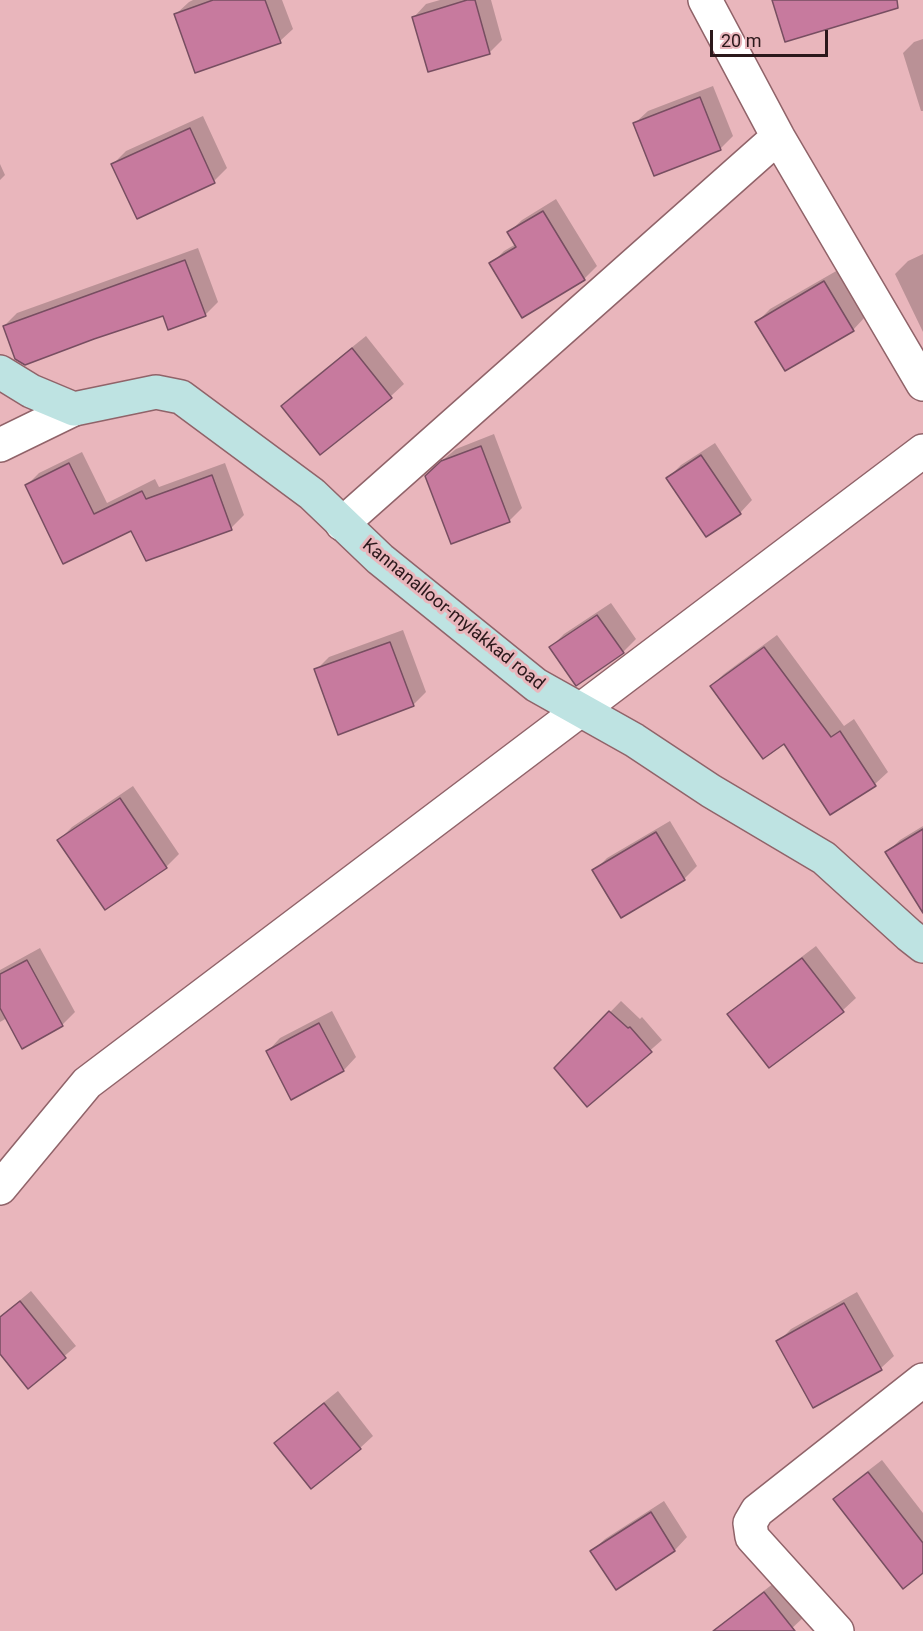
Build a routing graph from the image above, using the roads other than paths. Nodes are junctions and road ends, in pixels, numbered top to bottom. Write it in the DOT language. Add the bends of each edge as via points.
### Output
graph roads {
  1 [pos="705,0"];
  2 [pos="778,137"];
  3 [pos="0,372"];
  4 [pos="923,384"];
  5 [pos="74,409"];
  6 [pos="0,445"];
  7 [pos="923,451"];
  8 [pos="342,524"];
  9 [pos="580,710"];
  10 [pos="923,946"];
  11 [pos="0,1188"];
  12 [pos="923,1380"];
  13 [pos="837,1631"];
  1 -- 2 [label="street"];
  2 -- 4 [label="street"];
  2 -- 8 [label="street"];
  3 -- 5 [label="main road" via="31,391"];
  5 -- 6 [label="street"];
  5 -- 8 [label="main road, Kannanalloor-mylakkad road" via="156,392 181,397 312,494"];
  7 -- 9 [label="street"];
  8 -- 9 [label="main road, Kannanalloor-mylakkad road" via="536,685"];
  9 -- 10 [label="main road, Kannanalloor-mylakkad road" via="824,858"];
  9 -- 11 [label="street" via="87,1083"];
  12 -- 13 [label="street" via="757,1511 750,1523 752,1537"];
}
